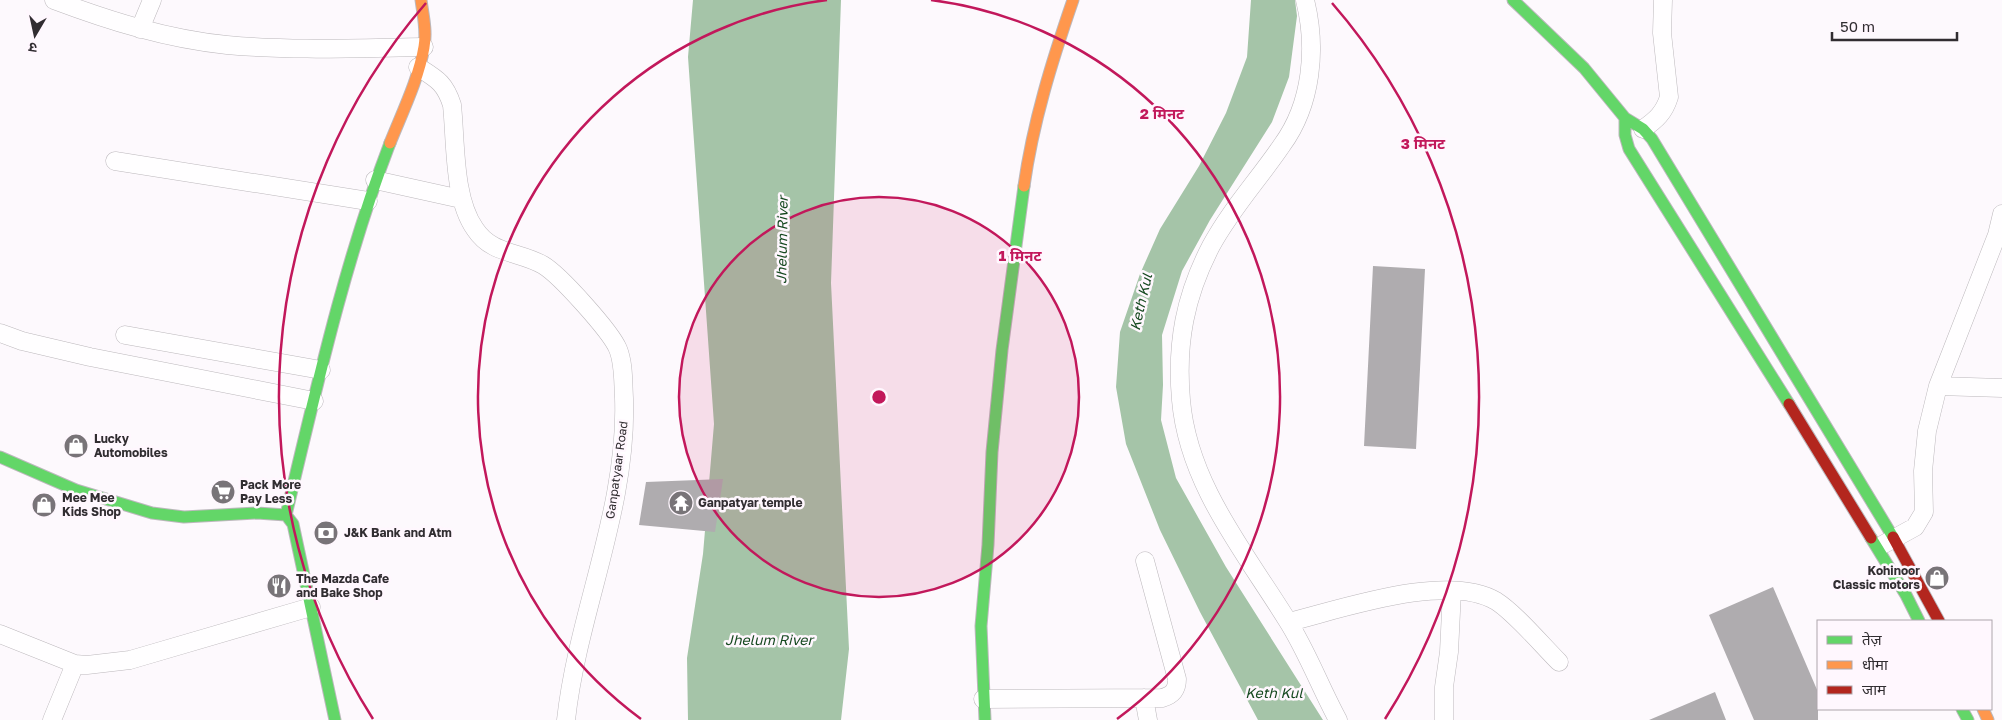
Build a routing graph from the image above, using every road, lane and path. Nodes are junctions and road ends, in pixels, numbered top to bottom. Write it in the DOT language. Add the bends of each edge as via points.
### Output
graph roads {
  1 [pos="54,0"];
  2 [pos="152,0"];
  3 [pos="421,0"];
  4 [pos="1073,0"];
  5 [pos="1305,0"];
  6 [pos="1513,0"];
  7 [pos="1663,0"];
  8 [pos="140,29"];
  9 [pos="424,47"];
  10 [pos="418,67"];
  11 [pos="1625,118"];
  12 [pos="1643,129"];
  13 [pos="115,161"];
  14 [pos="375,180"];
  15 [pos="461,199"];
  16 [pos="368,201"];
  17 [pos="2002,214"];
  18 [pos="1999,236"];
  19 [pos="0,333"];
  20 [pos="125,335"];
  21 [pos="321,370"];
  22 [pos="1938,386"];
  23 [pos="2002,388"];
  24 [pos="314,401"];
  25 [pos="0,457"];
  26 [pos="286,515"];
  27 [pos="1894,539"];
  28 [pos="1877,548"];
  29 [pos="1145,561"];
  30 [pos="1452,591"];
  31 [pos="311,607"];
  32 [pos="1918,620"];
  33 [pos="1938,620"];
  34 [pos="1289,622"];
  35 [pos="0,634"];
  36 [pos="1559,662"];
  37 [pos="75,664"];
  38 [pos="1144,698"];
  39 [pos="983,699"];
  40 [pos="52,720"];
  41 [pos="335,720"];
  42 [pos="566,720"];
  43 [pos="984,720"];
  44 [pos="1148,720"];
  45 [pos="1338,720"];
  46 [pos="1444,720"];
  1 -- 8 [label="street"];
  2 -- 8 [label="street"];
  3 -- 9 [label="main road"];
  4 -- 39 [label="main road" via="1052,61 1029,149 1018,226 992,452 981,626"];
  5 -- 34 [label="street" via="1312,50 1299,116 1284,144 1229,216 1208,253 1186,304 1180,364 1181,401 1196,464 1214,504"];
  6 -- 11 [label="main road" via="1584,68"];
  7 -- 12 [label="street" via="1662,33 1669,98 1658,118"];
  8 -- 9 [label="street" via="216,43 269,48"];
  9 -- 10 [label="main road"];
  10 -- 14 [label="main road"];
  10 -- 15 [label="street, Ganpatyaar Road" via="447,90 452,105"];
  11 -- 12 [label="main road"];
  11 -- 28 [label="main road" via="1628,149"];
  12 -- 27 [label="main road"];
  13 -- 16 [label="street"];
  14 -- 15 [label="street"];
  14 -- 16 [label="main road"];
  15 -- 42 [label="street, Ganpatyaar Road" via="475,229 492,247 532,260 562,280 610,335 622,364 625,421 618,482 612,519 573,670"];
  16 -- 21 [label="main road"];
  17 -- 18 [label="street"];
  18 -- 22 [label="street"];
  19 -- 24 [label="street" via="81,355"];
  20 -- 21 [label="street"];
  21 -- 24 [label="main road"];
  22 -- 23 [label="street"];
  22 -- 27 [label="street" via="1927,431 1923,471 1924,512 1915,527"];
  24 -- 26 [label="main road"];
  25 -- 26 [label="main road" via="97,498 142,511 168,516 242,512"];
  26 -- 31 [label="main road" via="294,524"];
  27 -- 28 [label="street"];
  27 -- 33 [label="main road"];
  28 -- 32 [label="main road"];
  29 -- 38 [label="street" via="1178,679 1170,696"];
  30 -- 34 [label="street" via="1402,594"];
  30 -- 36 [label="street" via="1482,594 1498,602"];
  30 -- 46 [label="street"];
  31 -- 37 [label="street" via="130,660"];
  31 -- 41 [label="main road"];
  34 -- 45 [label="street"];
  35 -- 37 [label="street"];
  37 -- 40 [label="street"];
  38 -- 39 [label="street"];
  38 -- 44 [label="street"];
  39 -- 43 [label="main road"];
}
